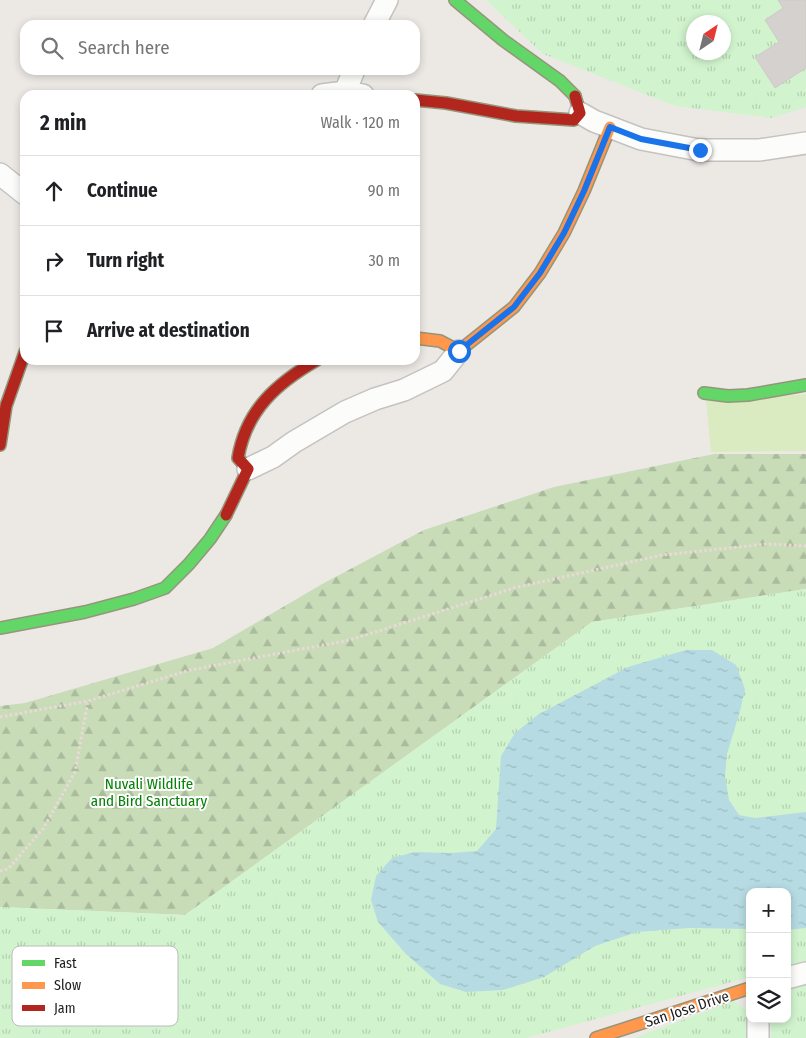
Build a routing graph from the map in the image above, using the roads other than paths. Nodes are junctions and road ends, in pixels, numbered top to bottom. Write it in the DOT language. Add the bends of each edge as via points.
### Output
graph roads {
  1 [pos="386,0"];
  2 [pos="455,0"];
  3 [pos="376,20"];
  4 [pos="354,75"];
  5 [pos="354,90"];
  6 [pos="420,101"];
  7 [pos="580,113"];
  8 [pos="610,127"];
  9 [pos="806,143"];
  10 [pos="20,174"];
  11 [pos="20,190"];
  12 [pos="420,339"];
  13 [pos="459,351"];
  14 [pos="20,364"];
  15 [pos="309,365"];
  16 [pos="806,385"];
  17 [pos="704,393"];
  18 [pos="3,406"];
  19 [pos="0,445"];
  20 [pos="248,469"];
  21 [pos="0,628"];
  22 [pos="806,973"];
  23 [pos="791,977"];
  24 [pos="746,989"];
  25 [pos="758,1023"];
  26 [pos="596,1038"];
  27 [pos="758,1038"];
  1 -- 3 [label="street"];
  2 -- 7 [label="street" via="574,93"];
  4 -- 5 [label="street"];
  6 -- 7 [label="street" via="547,120 574,120"];
  7 -- 8 [label="street"];
  8 -- 9 [label="street" via="641,139 700,150 759,150"];
  8 -- 13 [label="street" via="564,233 540,273 514,307"];
  10 -- 11 [label="street" via="0,174"];
  12 -- 13 [label="street" via="440,341"];
  13 -- 20 [label="street" via="443,371 345,412"];
  14 -- 18 [label="street"];
  15 -- 20 [label="street" via="280,384 249,423 238,448 238,458"];
  16 -- 17 [label="street" via="748,395"];
  18 -- 19 [label="street"];
  20 -- 21 [label="street" via="227,514 210,539 165,588 85,612"];
  22 -- 23 [label="street"];
  24 -- 26 [label="street, San Jose Drive"];
  25 -- 27 [label="street"];
}
